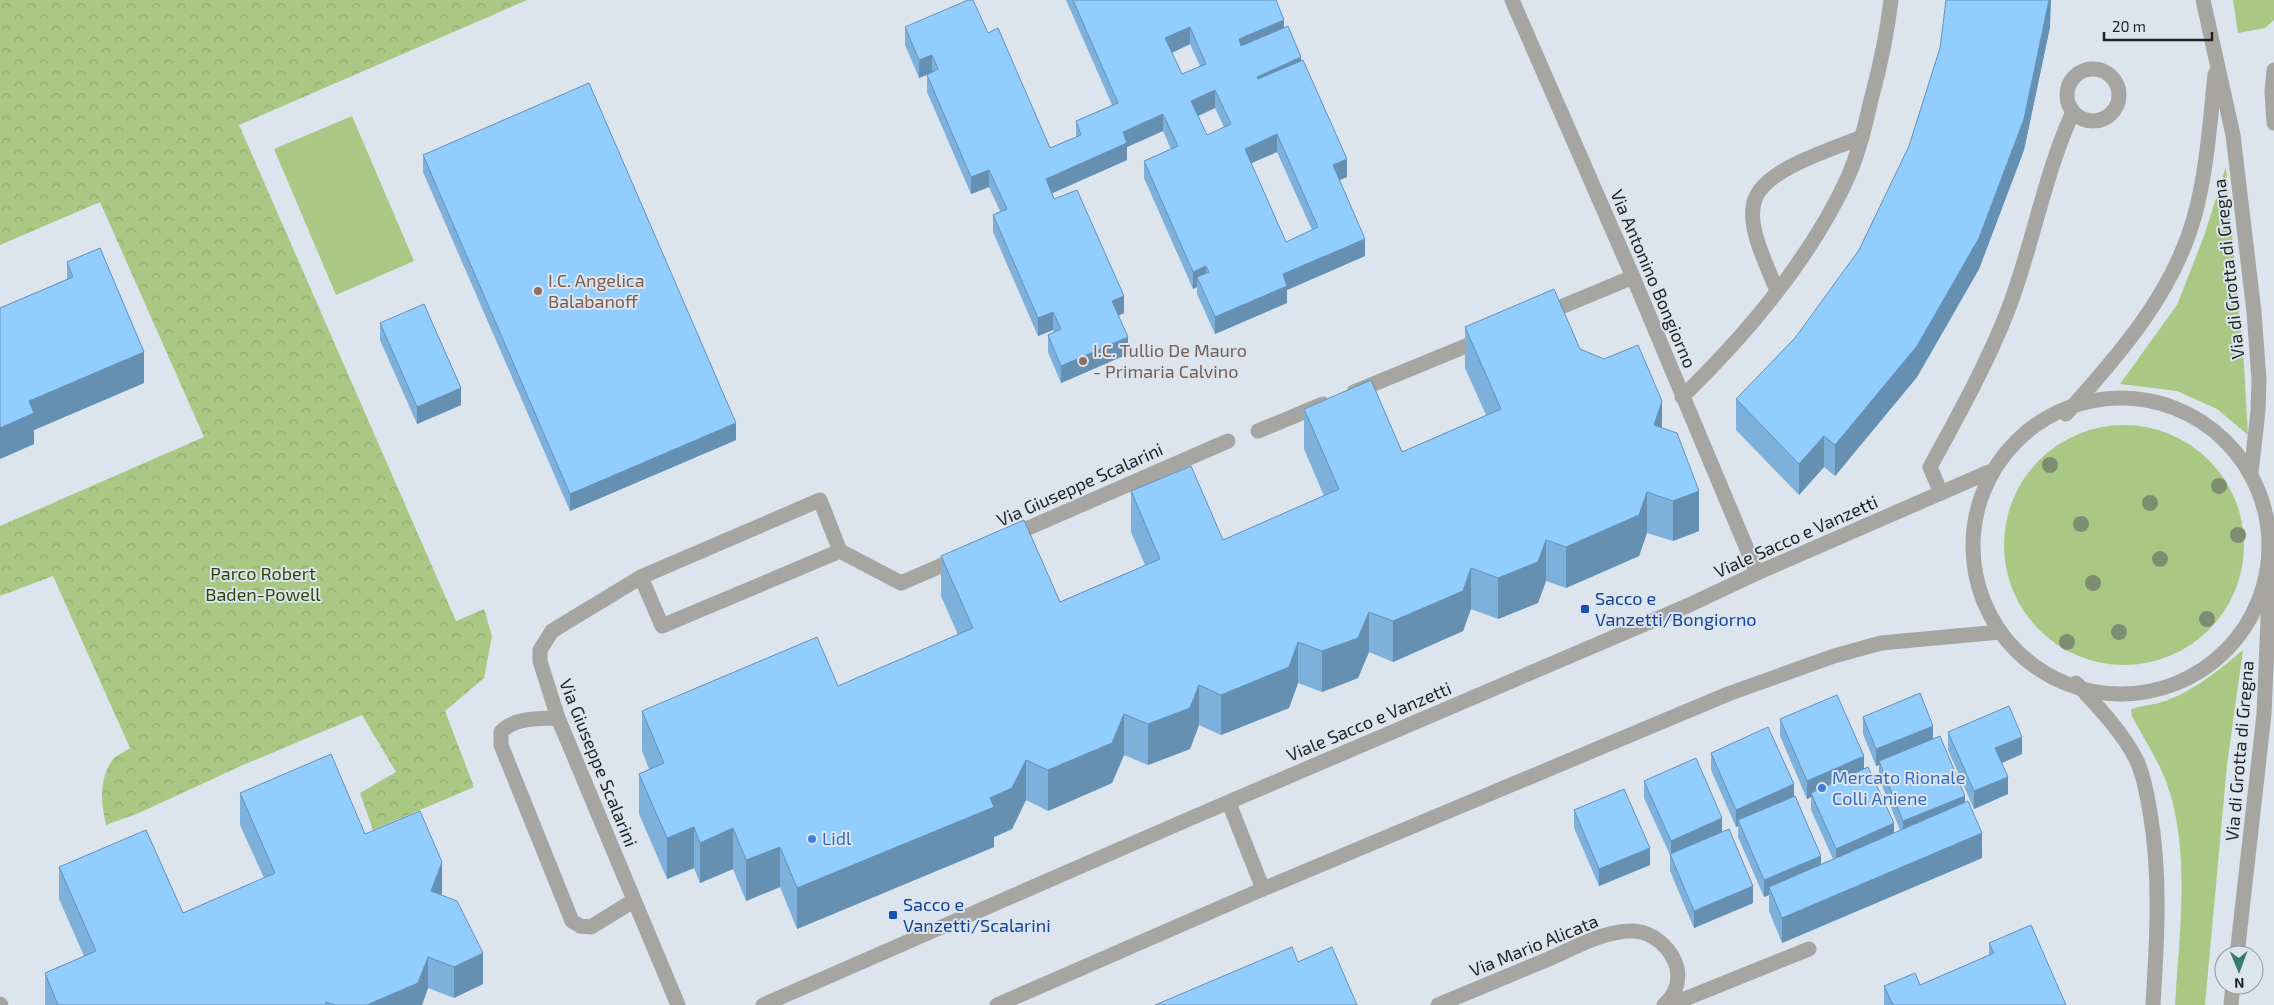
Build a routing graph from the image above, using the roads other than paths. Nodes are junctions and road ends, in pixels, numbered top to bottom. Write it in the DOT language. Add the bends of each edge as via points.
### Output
graph roads {
  1 [pos="1512,0"];
  2 [pos="1891,0"];
  3 [pos="2203,0"];
  4 [pos="2216,63"];
  5 [pos="2274,70"];
  6 [pos="2073,112"];
  7 [pos="2274,123"];
  8 [pos="1862,137"];
  9 [pos="1633,277"];
  10 [pos="1777,291"];
  11 [pos="1529,320"];
  12 [pos="1492,335"];
  13 [pos="1682,397"];
  14 [pos="2065,415"];
  15 [pos="1258,431"];
  16 [pos="1228,441"];
  17 [pos="1989,472"];
  18 [pos="2251,472"];
  19 [pos="1941,493"];
  20 [pos="992,544"];
  21 [pos="2272,549"];
  22 [pos="840,551"];
  23 [pos="974,552"];
  24 [pos="1757,573"];
  25 [pos="640,577"];
  26 [pos="2000,632"];
  27 [pos="2076,683"];
  28 [pos="558,718"];
  29 [pos="1229,803"];
  30 [pos="1263,889"];
  31 [pos="633,901"];
  32 [pos="2238,945"];
  33 [pos="1809,949"];
  34 [pos="678,1005"];
  35 [pos="764,1005"];
  36 [pos="997,1005"];
  37 [pos="1438,1005"];
  38 [pos="1664,1005"];
  39 [pos="1670,1005"];
  40 [pos="2153,1005"];
  1 -- 9 [label="street, Via Antonino Bongiorno"];
  2 -- 8 [label="street" via="1885,46"];
  3 -- 4 [label="street, Via di Grotta di Gregna"];
  4 -- 14 [label="street, Via di Grotta di Gregna" via="2202,179 2194,217 2180,256 2162,293 2136,330"];
  4 -- 18 [label="street, Via di Grotta di Gregna" via="2233,135 2258,352 2258,411"];
  5 -- 7 [label="street"];
  6 -- 19 [label="street" via="2060,139 2034,236 2008,310 1974,386 1930,467"];
  8 -- 10 [label="street" via="1837,199 1794,270"];
  8 -- 10 [label="street" via="1789,168 1774,177 1755,199 1757,240"];
  9 -- 11 [label="street"];
  9 -- 13 [label="street, Via Antonino Bongiorno"];
  10 -- 13 [label="street" via="1716,364"];
  12 -- 15 [label="street"];
  13 -- 24 [label="street, Via Antonino Bongiorno"];
  14 -- 17 [label="street, Via di Grotta di Gregna" via="2012,446"];
  14 -- 18 [label="street, Via di Grotta di Gregna" via="2093,405 2116,402 2143,402 2169,408 2216,433"];
  16 -- 20 [label="street, Via Giuseppe Scalarini"];
  17 -- 19 [label="street, Viale Sacco e Vanzetti"];
  17 -- 26 [label="street, Via di Grotta di Gregna" via="1974,504 1968,548 1982,601"];
  18 -- 21 [label="street, Via di Grotta di Gregna" via="2267,512"];
  19 -- 24 [label="street, Viale Sacco e Vanzetti"];
  21 -- 27 [label="street, Via di Grotta di Gregna" via="2260,603 2248,627 2230,649 2210,665 2184,680 2158,688 2103,690"];
  21 -- 32 [label="street, Via di Grotta di Gregna" via="2264,714"];
  22 -- 23 [label="street" via="902,583"];
  22 -- 25 [label="street" via="662,626"];
  22 -- 25 [label="street, Via Giuseppe Scalarini" via="820,500"];
  24 -- 29 [label="street, Viale Sacco e Vanzetti"];
  25 -- 28 [label="street, Via Giuseppe Scalarini" via="552,631 545,640 540,650 540,661"];
  26 -- 27 [label="street, Via di Grotta di Gregna" via="2033,663"];
  26 -- 30 [label="street" via="1881,643 1834,656 1728,694"];
  27 -- 40 [label="street, Via di Grotta di Gregna" via="2114,727 2137,761 2149,802 2157,886"];
  28 -- 31 [label="street, Via Giuseppe Scalarini"];
  28 -- 31 [label="street" via="535,719 506,727 501,732 501,745 568,912 572,921 591,927"];
  29 -- 30 [label="street"];
  29 -- 35 [label="street, Viale Sacco e Vanzetti"];
  30 -- 36 [label="street"];
  31 -- 34 [label="street, Via Giuseppe Scalarini"];
  33 -- 39 [label="street"];
  37 -- 38 [label="street, Via Mario Alicata" via="1599,938 1632,931 1645,933 1657,940 1671,954 1678,982 1676,991"];
}
